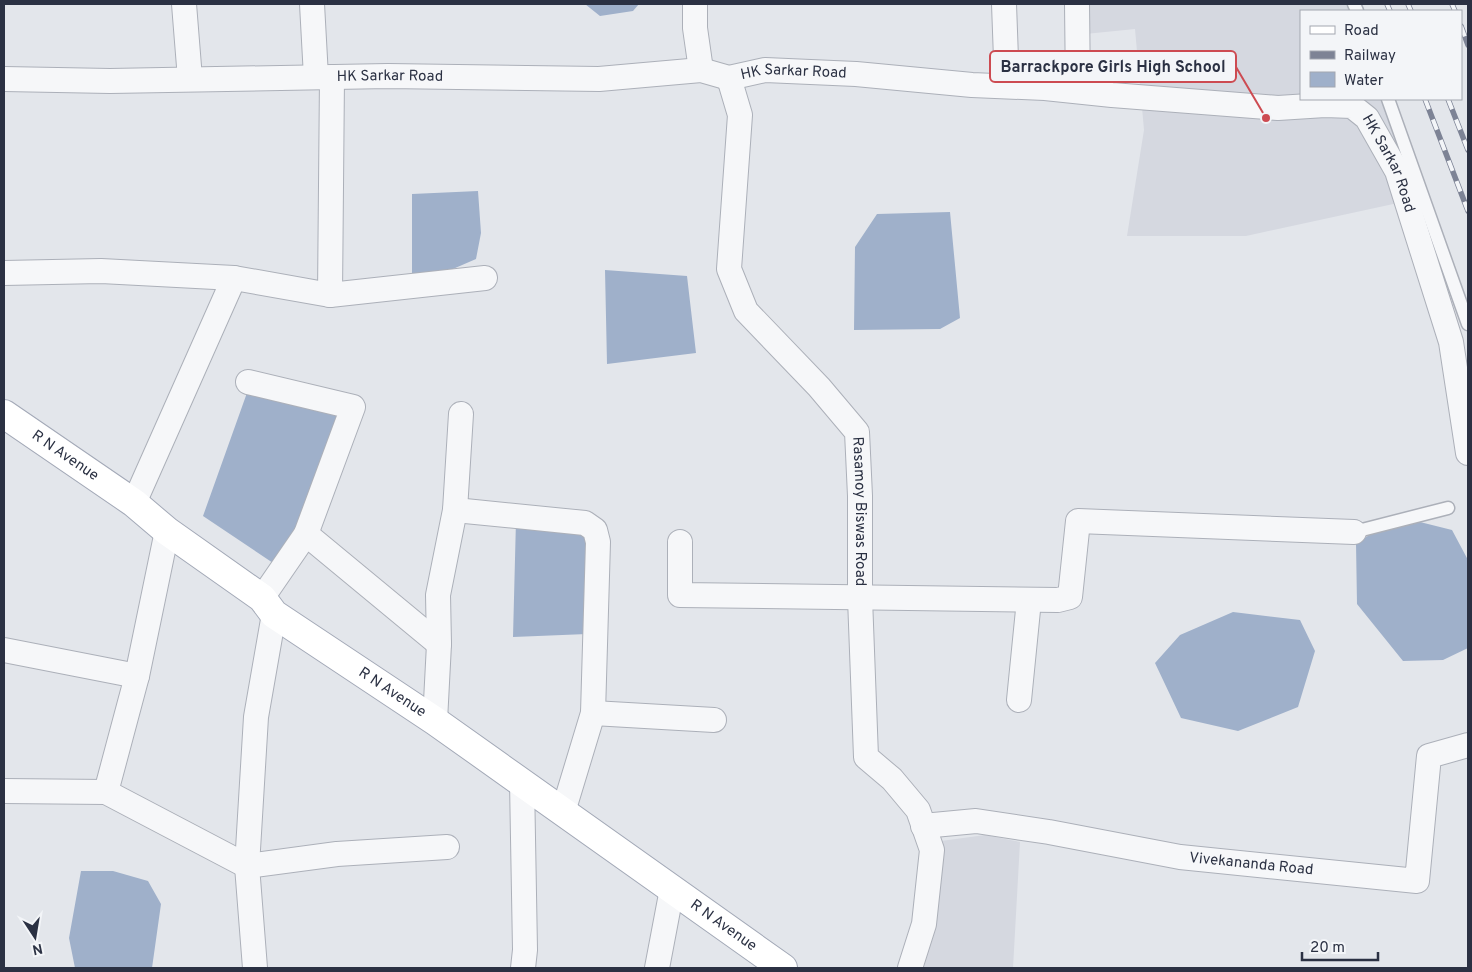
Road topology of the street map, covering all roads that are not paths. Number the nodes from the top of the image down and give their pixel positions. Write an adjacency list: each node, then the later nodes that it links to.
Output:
1 (184, 4): 10 (street)
2 (312, 4): 7 (street)
3 (695, 4): 6 (street)
4 (1004, 4): 11 (street)
5 (1077, 4): 12 (street)
6 (701, 70): 7 (street, HK Sarkar Road); 8 (street, HK Sarkar Road)
7 (324, 77): 10 (street, HK Sarkar Road); 17 (street)
8 (730, 78): 11 (street, HK Sarkar Road); 30 (street, Rasamoy Biswas Road)
9 (4, 79): 10 (street, HK Sarkar Road)
10 (190, 79)
11 (1007, 86): 12 (street, HK Sarkar Road)
12 (1078, 91): 22 (street, HK Sarkar Road)
13 (1388, 100): 18 (lane)
14 (4, 273): 15 (street)
15 (234, 278): 17 (street); 23 (street)
16 (485, 278): 17 (street)
17 (330, 294)
18 (1468, 324)
19 (248, 382): 28 (street)
20 (4, 414): 23 (main road, R N Avenue)
21 (462, 414): 25 (street)
22 (1468, 453)
23 (134, 503): 26 (main road, R N Avenue)
24 (1448, 508): 27 (lane)
25 (455, 510): 33 (street); 37 (street)
26 (167, 531): 32 (main road, R N Avenue); 35 (street)
27 (1354, 532): 31 (street)
28 (306, 534): 32 (street); 33 (street)
29 (680, 542): 30 (street)
30 (860, 598): 31 (street); 45 (street, Rasamoy Biswas Road)
31 (1028, 600): 36 (street)
32 (268, 606): 39 (main road, R N Avenue); 47 (street)
33 (439, 644): 39 (street)
34 (4, 650): 35 (street)
35 (137, 676): 43 (street)
36 (1019, 700)
37 (593, 714): 38 (street); 44 (street)
38 (714, 720)
39 (435, 721): 41 (main road, R N Avenue)
40 (1468, 745): 45 (street, Vivekananda Road)
41 (522, 782): 44 (main road, R N Avenue); 50 (street)
42 (4, 791): 43 (street)
43 (106, 792): 47 (street)
44 (563, 812): 48 (main road, R N Avenue)
45 (924, 826): 53 (street, Rasamoy Biswas Road)
46 (447, 847): 47 (street)
47 (247, 866): 49 (street)
48 (672, 889): 51 (street); 52 (main road, R N Avenue)
49 (255, 968)
50 (523, 968)
51 (657, 968)
52 (783, 968)
53 (910, 968)

